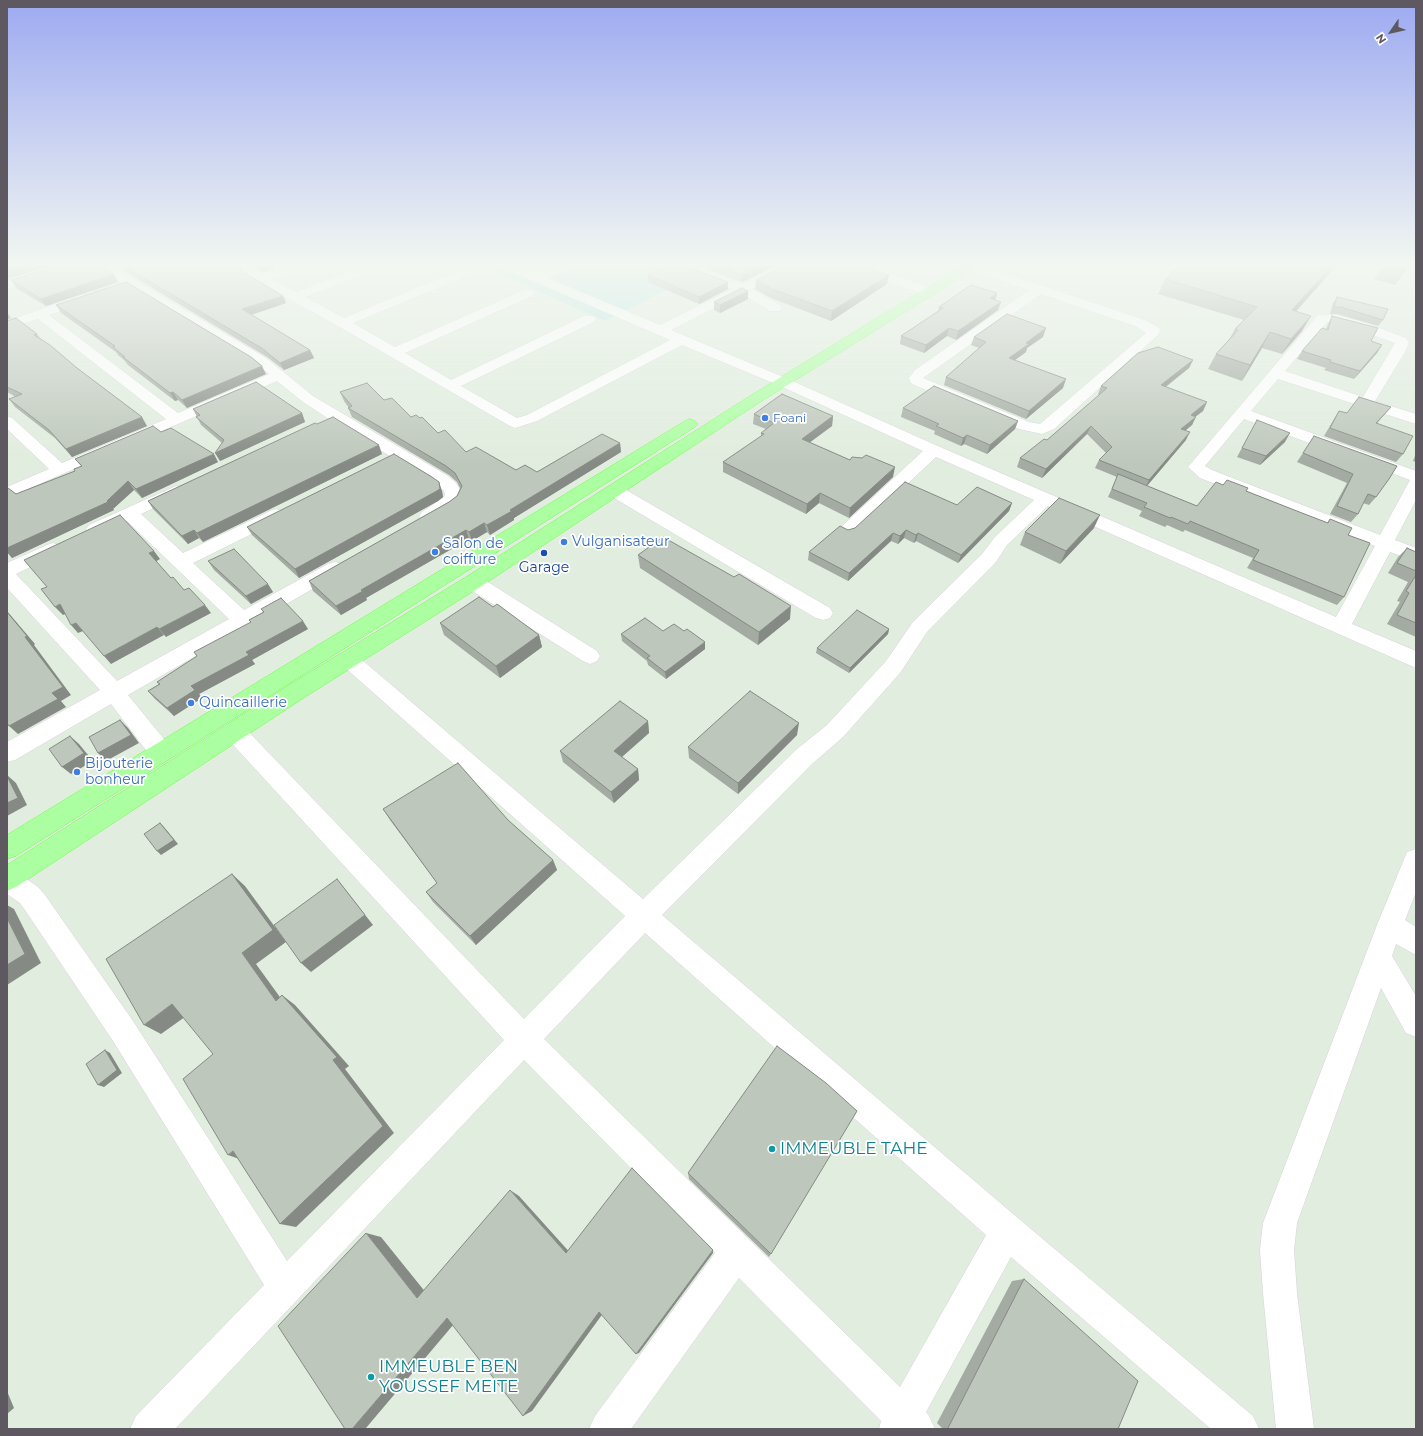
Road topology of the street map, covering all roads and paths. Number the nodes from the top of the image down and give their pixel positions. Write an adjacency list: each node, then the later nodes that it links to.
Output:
1 (61, 330): 21 (street)
2 (205, 330): 15 (street)
3 (355, 330): 13 (street)
4 (445, 330): 13 (street)
5 (566, 330): 17 (street)
6 (661, 330): 12 (street)
7 (854, 330): 16 (main road)
8 (981, 330): 9 (street)
9 (1153, 330)
10 (1313, 330): 14 (street)
11 (1372, 330): 18 (street)
12 (682, 339): 16 (street); 17 (street)
13 (394, 353): 17 (street)
14 (1275, 373): 18 (street); 19 (street)
15 (279, 375): 21 (street); 33 (street)
16 (775, 379): 23 (street); 28 (main road); 50 (main road)
17 (451, 386)
18 (1366, 403): 20 (street)
19 (1241, 413): 25 (street); 35 (street)
20 (1416, 419)
21 (177, 420): 24 (street)
22 (8, 424): 24 (street)
23 (934, 450): 30 (street); 34 (street)
24 (60, 470): 29 (street)
25 (1416, 477)
26 (193, 483): 32 (street)
27 (1416, 484): 35 (street)
28 (615, 491): 41 (main road); 42 (street)
29 (7, 493)
30 (1046, 498): 44 (street); 55 (street)
31 (292, 506): 38 (street)
32 (129, 513): 38 (street); 39 (street)
33 (411, 525)
34 (847, 531)
35 (1385, 543): 36 (street); 44 (street)
36 (1416, 555)
37 (349, 560): 43 (street)
38 (180, 562): 43 (street)
39 (7, 570)
40 (7, 576): 48 (street)
41 (473, 582): 45 (street); 46 (main road)
42 (823, 614)
43 (242, 620): 48 (street)
44 (1341, 627): 47 (street)
45 (590, 656)
46 (348, 659): 49 (main road); 55 (street)
47 (1416, 660)
48 (114, 692): 50 (street); 51 (street)
49 (234, 731): 54 (main road); 60 (street)
50 (160, 752): 52 (main road)
51 (7, 753)
52 (7, 848)
53 (1416, 860): 56 (street)
54 (9, 878): 63 (street)
55 (643, 916): 60 (street); 61 (street)
56 (1390, 925): 57 (street); 58 (street)
57 (1416, 942)
58 (1378, 958): 59 (street); 68 (street)
59 (1416, 1023)
60 (524, 1040): 62 (street); 63 (street)
61 (1007, 1231): 64 (street); 67 (street)
62 (737, 1252): 64 (street); 66 (street)
63 (285, 1288): 65 (street)
64 (905, 1425)
65 (149, 1429)
66 (608, 1429)
67 (1240, 1429)
68 (1295, 1429)

